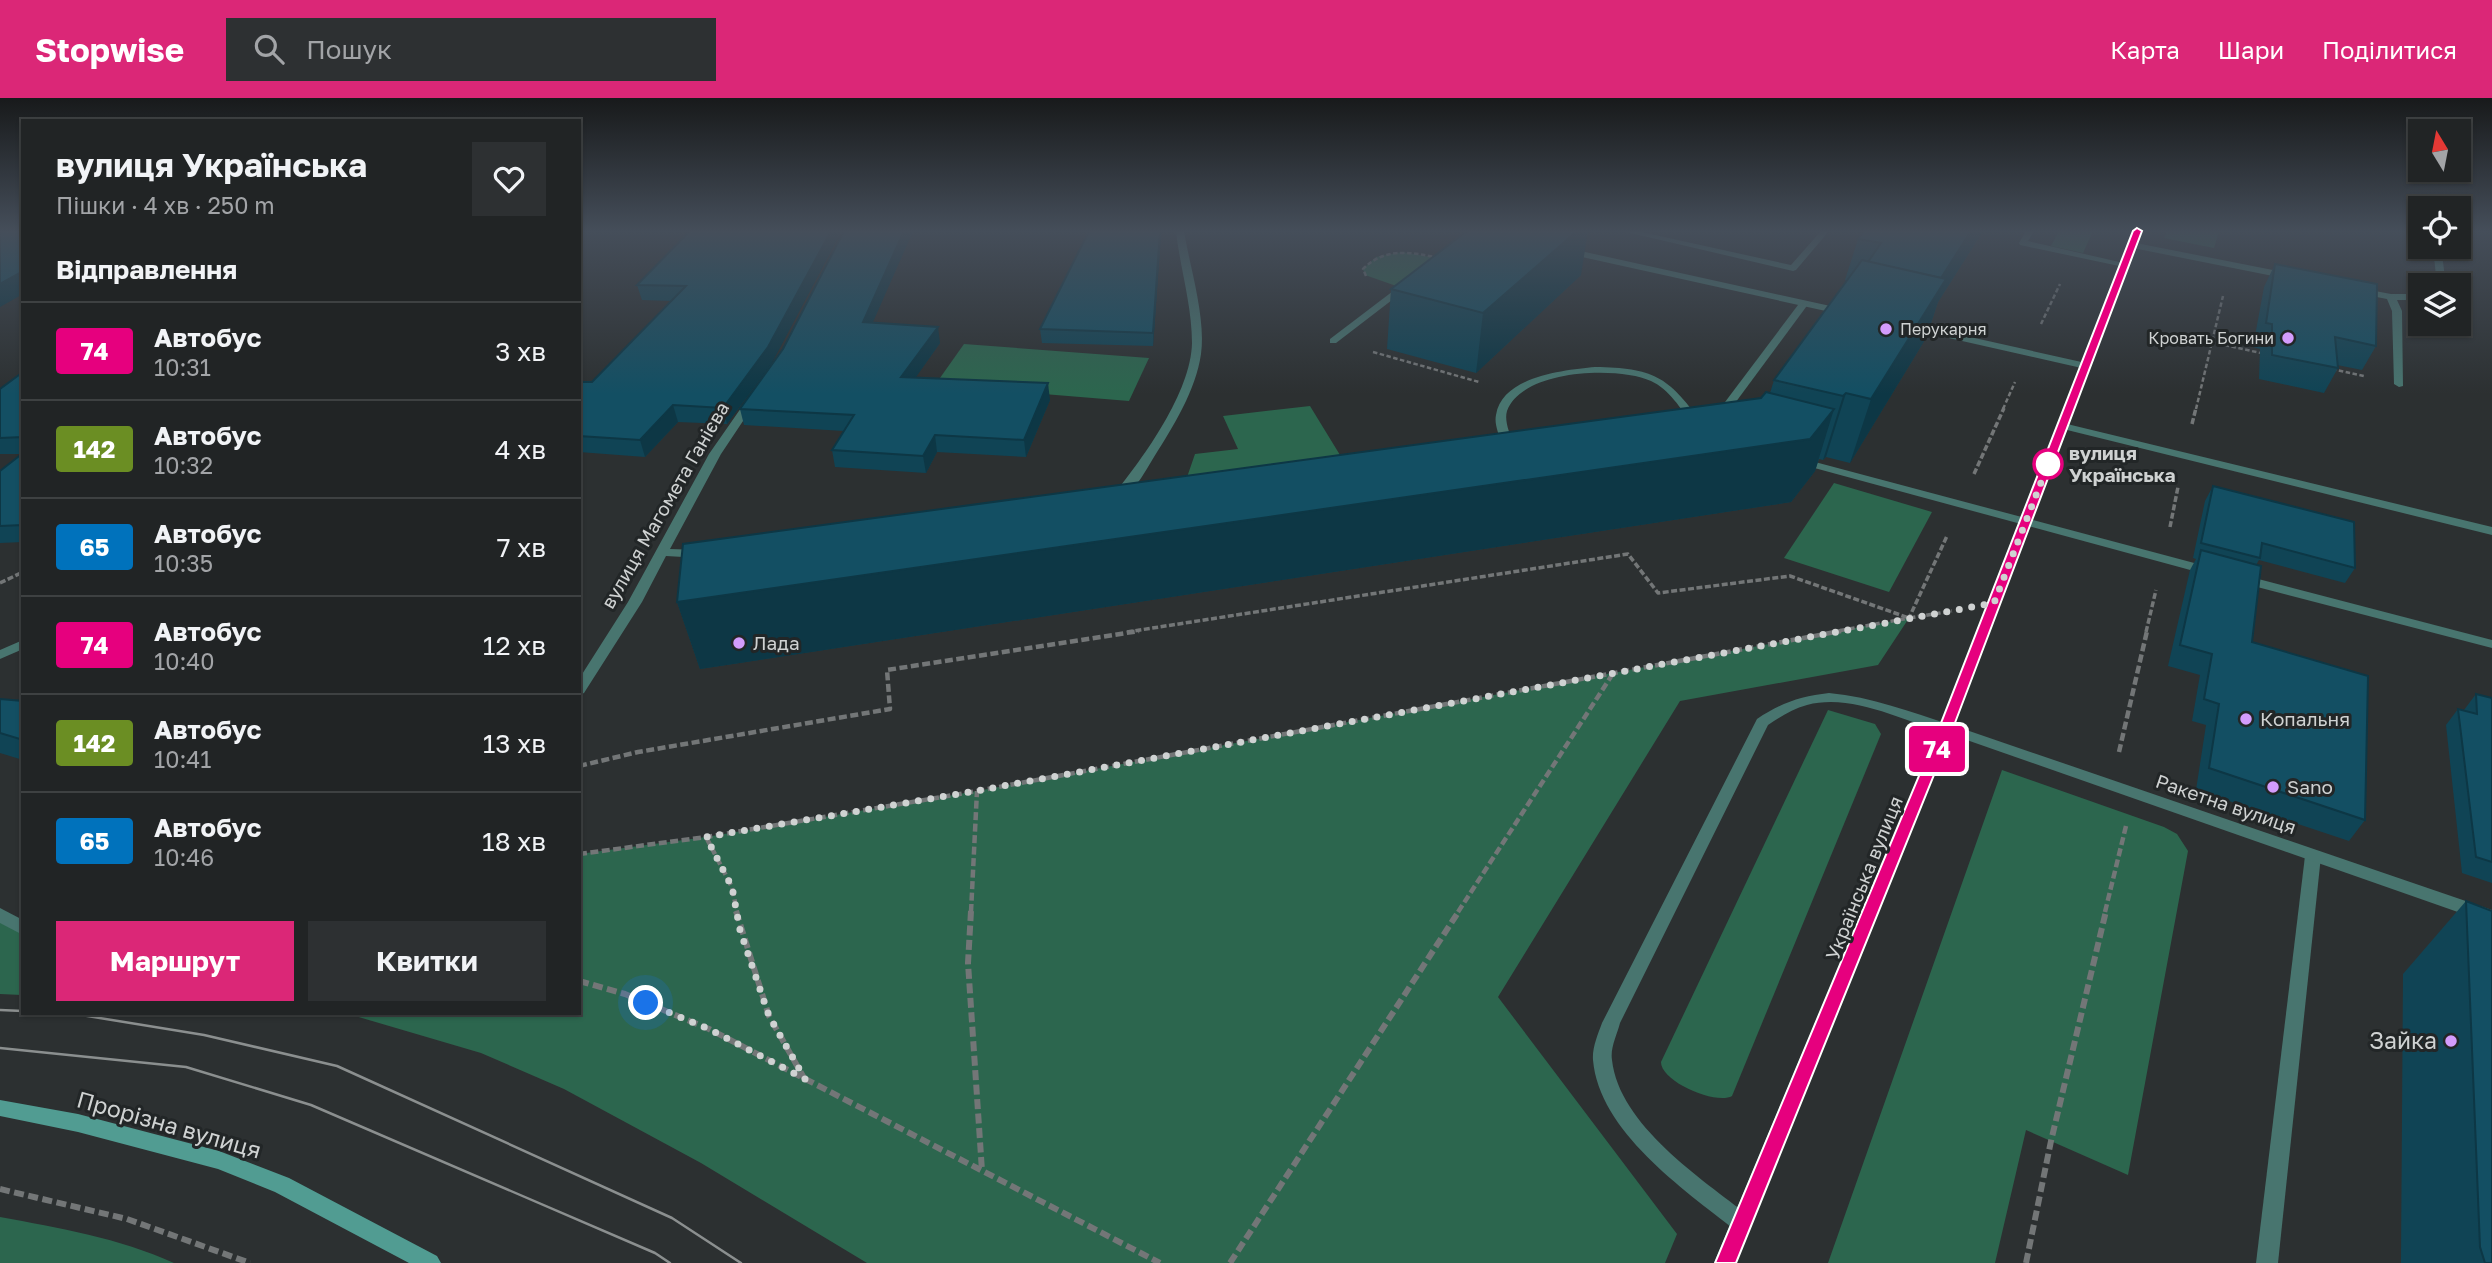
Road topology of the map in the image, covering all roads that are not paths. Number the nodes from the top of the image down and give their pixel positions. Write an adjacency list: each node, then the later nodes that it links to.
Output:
1 (1187, 285): 20 (street)
2 (1406, 285): 11 (street)
3 (1724, 285): 8 (street)
4 (2116, 285): 12 (main road, Українська вулиця)
5 (2351, 289): 6 (street)
6 (2391, 297): 7 (street); 13 (street)
7 (2408, 297)
8 (1804, 303): 9 (street); 15 (street)
9 (1856, 315)
10 (1896, 324): 12 (street)
11 (1333, 341)
12 (2086, 366): 16 (main road, Українська вулиця)
13 (2399, 384)
14 (757, 393): 23 (street, вулиця Магомета Ганієва)
15 (1714, 425)
16 (2063, 426): 21 (main road, Українська вулиця); 22 (street)
17 (1705, 434): 18 (street)
18 (1490, 453)
19 (1786, 457): 21 (street)
20 (1113, 500)
21 (2026, 523): 26 (street); 29 (main road, Українська вулиця)
22 (2492, 531)
23 (662, 552): 24 (street); 28 (street, вулиця Магомета Ганієва)
24 (713, 554)
25 (21, 644): 27 (street)
26 (2492, 644)
27 (0, 655)
28 (581, 687)
29 (1946, 728): 30 (street, Ракетна вулиця); 35 (main road, Українська вулиця); 35 (street, Ракетна вулиця)
30 (2313, 856): 32 (street, Ракетна вулиця); 38 (street)
31 (0, 915): 33 (street)
32 (2492, 917)
33 (21, 927)
34 (0, 1108): 36 (main road, Прорізна вулиця)
35 (1742, 1223): 37 (main road, Українська вулиця)
36 (430, 1263)
37 (1725, 1263)
38 (2267, 1263)

